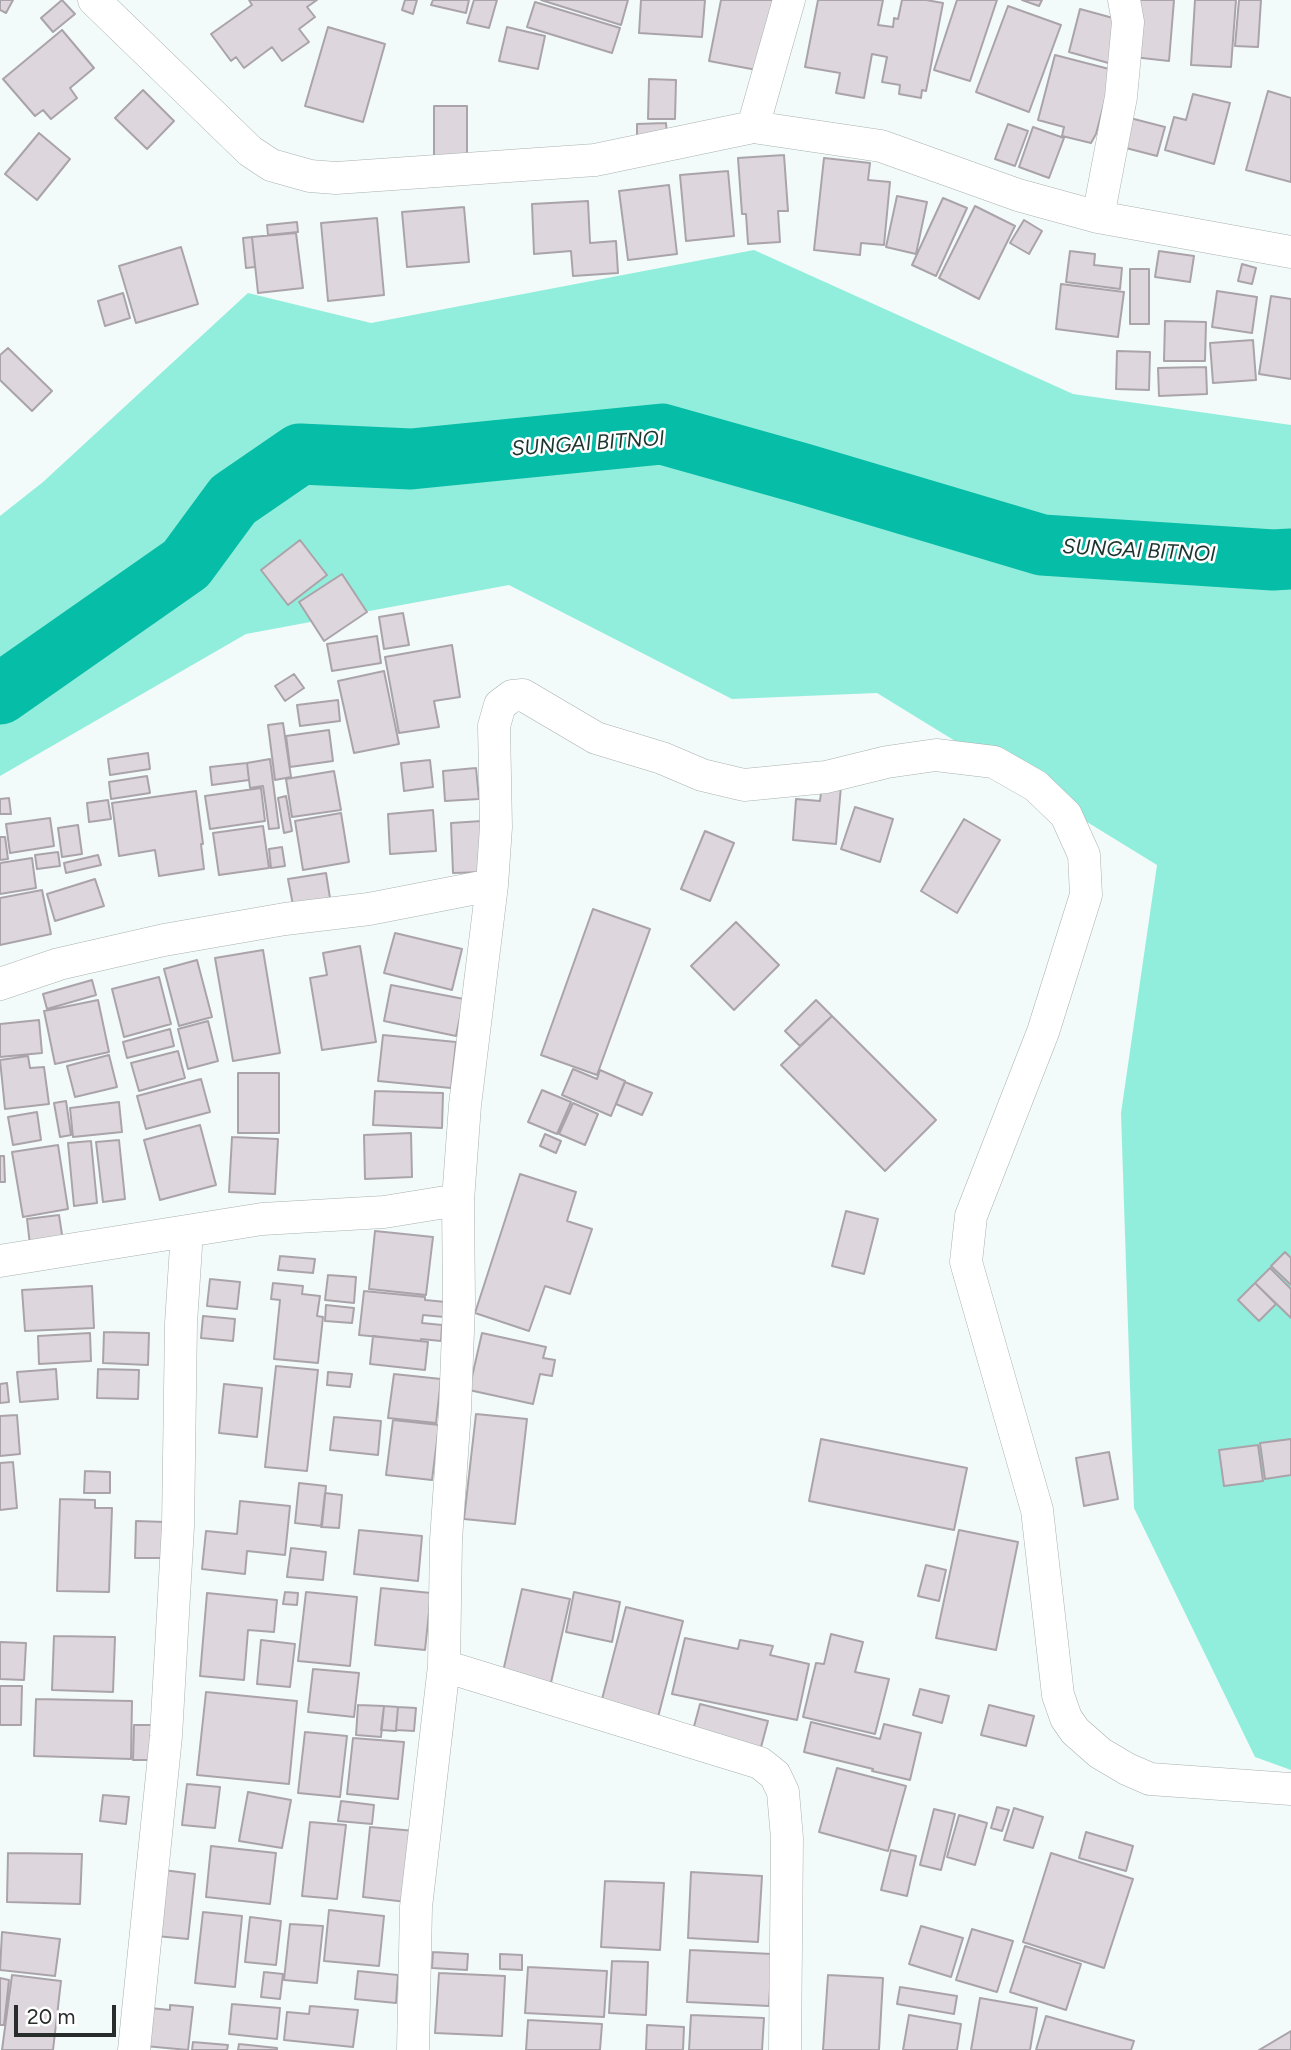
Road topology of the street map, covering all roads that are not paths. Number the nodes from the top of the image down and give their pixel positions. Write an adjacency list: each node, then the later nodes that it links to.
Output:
1 (94, 0): 4 (street)
2 (789, 0): 4 (street)
3 (1124, 0): 5 (street)
4 (753, 127): 5 (street)
5 (1098, 217): 6 (street)
6 (1291, 251)
7 (492, 884): 8 (street); 9 (street); 13 (street)
8 (0, 984)
9 (458, 1200): 10 (street); 12 (street)
10 (187, 1231): 11 (street); 14 (street)
11 (0, 1261)
12 (443, 1666): 15 (street); 16 (street)
13 (1291, 1789)
14 (134, 2050)
15 (413, 2050)
16 (785, 2050)

